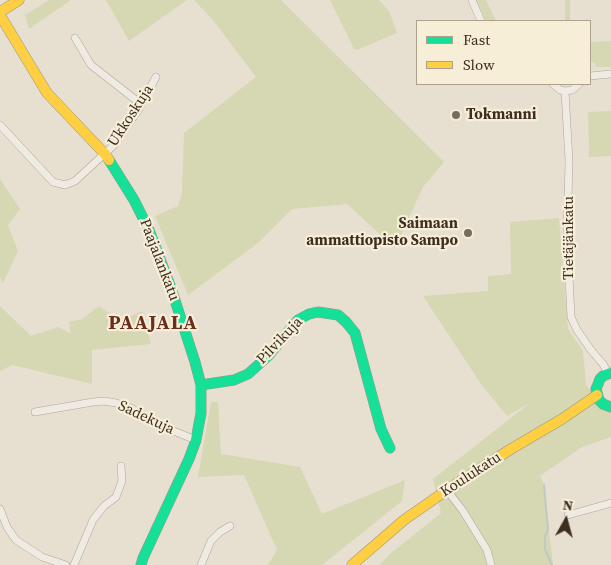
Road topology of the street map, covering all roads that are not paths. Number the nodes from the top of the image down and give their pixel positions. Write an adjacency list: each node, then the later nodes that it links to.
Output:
1 (19, 0): 3 (street)
2 (472, 0): 4 (street)
3 (0, 14): 14 (street, Paajalankatu)
4 (481, 20)
5 (75, 38): 12 (street)
6 (611, 74): 7 (street)
7 (591, 76)
8 (156, 77): 12 (street, Ukkoskuja)
9 (554, 85): 11 (street)
10 (578, 85): 11 (street)
11 (565, 91): 15 (street, Tietäjänkatu)
12 (141, 104): 14 (street, Ukkoskuja)
13 (0, 125): 14 (street, Ukkoskuja)
14 (105, 154): 16 (street, Paajalankatu)
15 (610, 373): 17 (street)
16 (201, 385): 20 (street, Paajalankatu); 21 (street, Pilvikuja)
17 (597, 395): 18 (street); 23 (street, Koulukatu)
18 (611, 406)
19 (35, 412): 20 (street, Sadekuja)
20 (196, 440): 30 (street, Paajalankatu)
21 (390, 448)
22 (121, 466): 29 (street)
23 (447, 490): 32 (street, Koulukatu); 33 (street)
24 (611, 502): 26 (street)
25 (0, 509): 28 (street)
26 (568, 515)
27 (230, 526): 31 (street)
28 (66, 565)
29 (74, 565)
30 (141, 565)
31 (201, 565)
32 (352, 565)
33 (491, 565)

